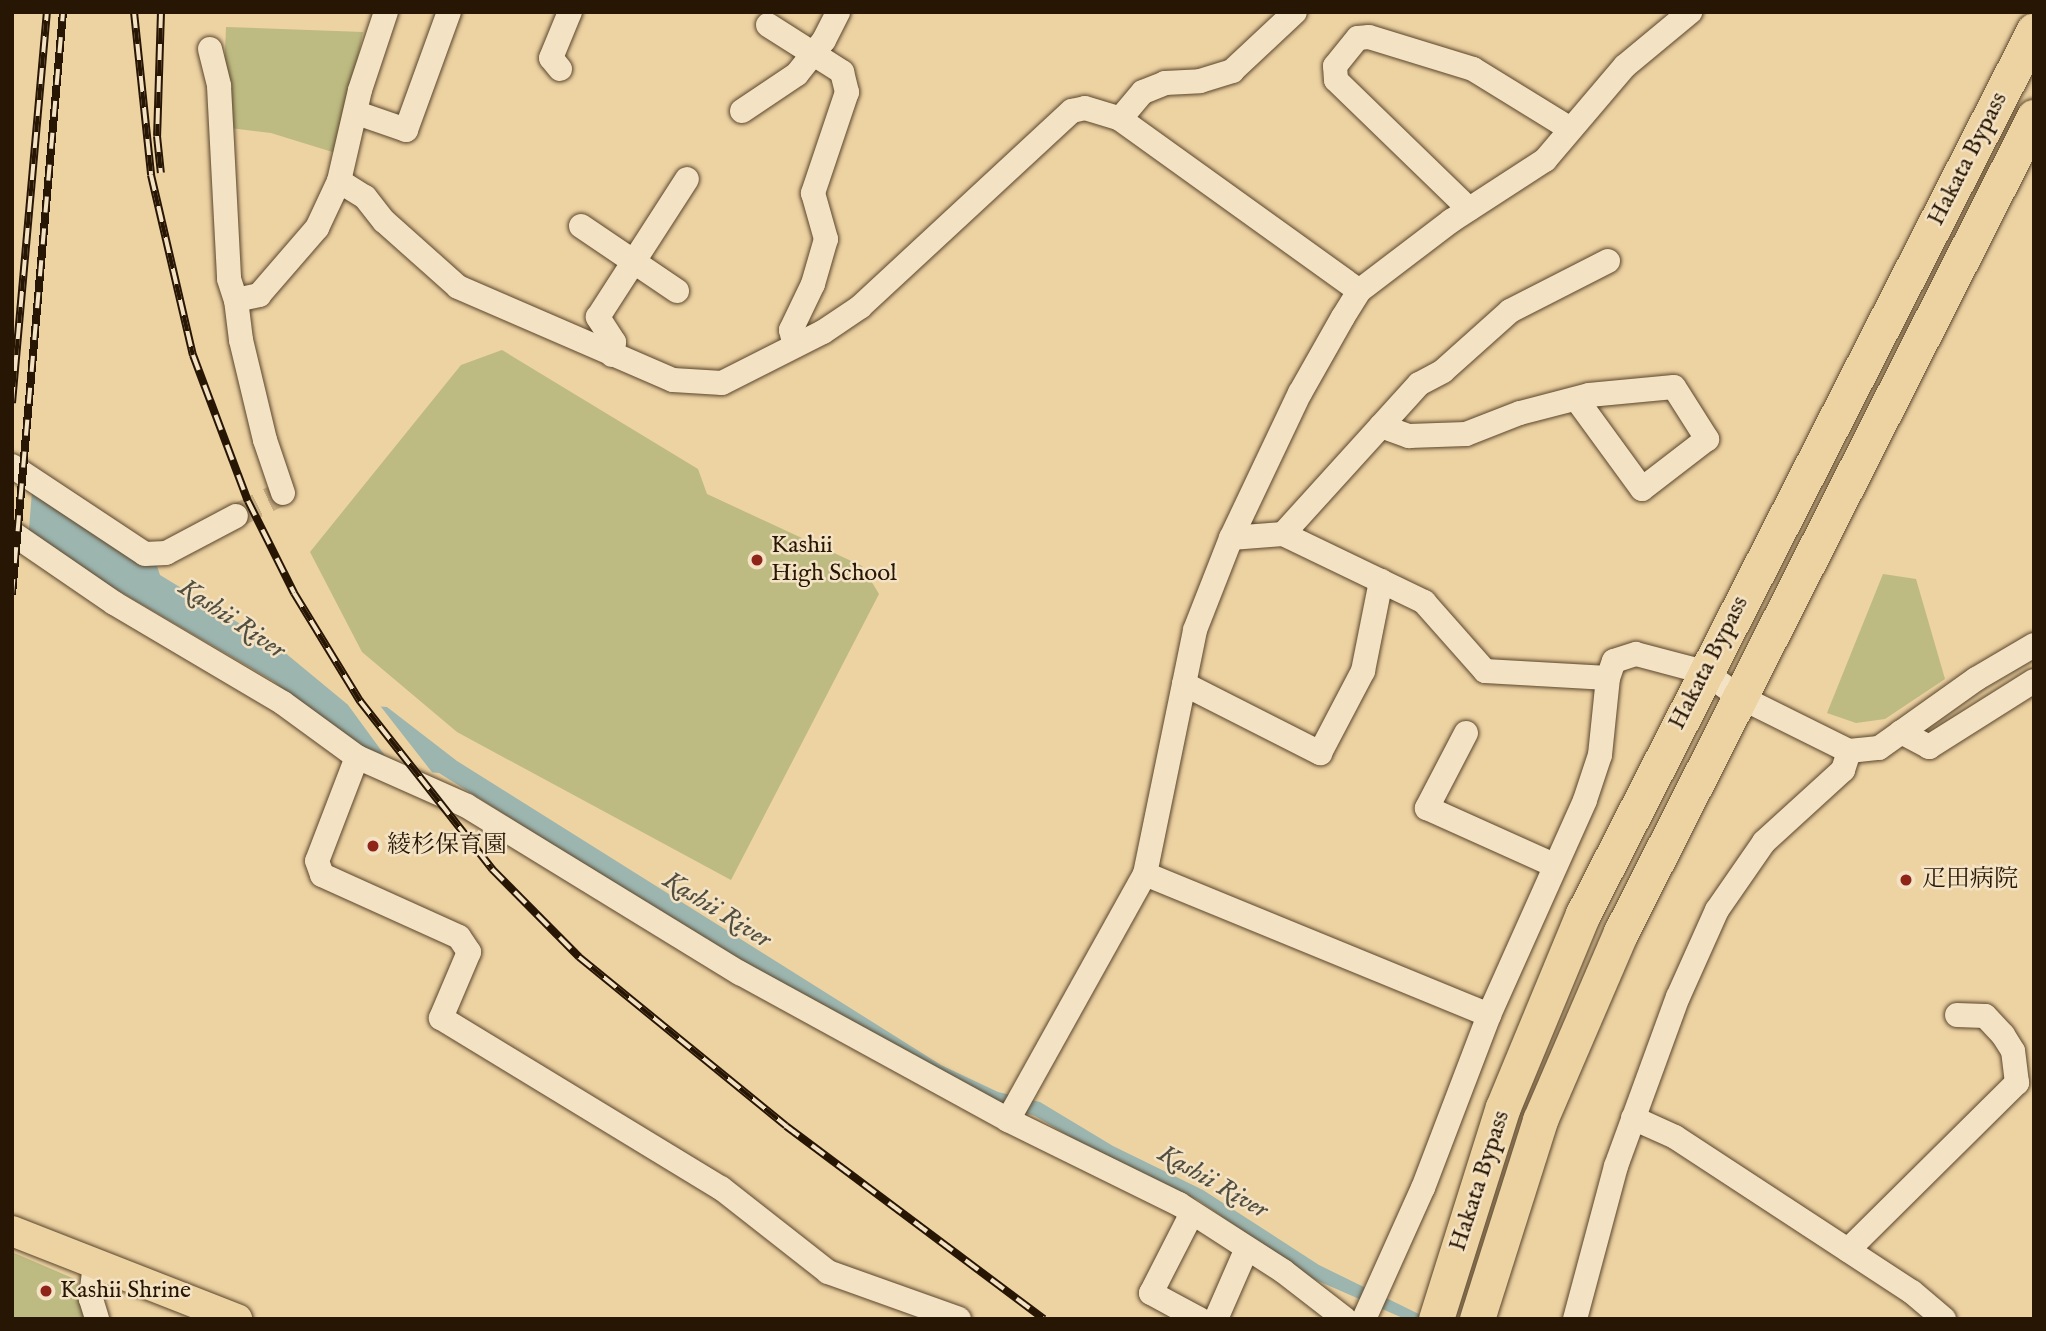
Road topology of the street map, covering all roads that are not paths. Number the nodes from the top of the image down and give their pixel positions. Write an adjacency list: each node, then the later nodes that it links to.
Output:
1 (386, 12): 13 (street)
2 (449, 12): 13 (street)
3 (570, 12): 11 (street)
4 (838, 12): 10 (street)
5 (1295, 12): 15 (street)
6 (1690, 12): 16 (street)
7 (768, 25): 10 (street)
8 (2034, 30): 38 (highway, Hakata Bypass)
9 (210, 49): 25 (street)
10 (812, 56): 12 (street); 26 (street)
11 (560, 69)
12 (742, 111)
13 (357, 113): 18 (street)
14 (2034, 117): 42 (highway, Hakata Bypass)
15 (1120, 119): 24 (street); 26 (street)
16 (1569, 128): 19 (street); 19 (street)
17 (687, 180): 21 (street)
18 (339, 181): 25 (street); 27 (street)
19 (1469, 209): 24 (street)
20 (581, 226): 21 (street)
21 (632, 260): 23 (street); 27 (street)
22 (1608, 261): 29 (street)
23 (677, 291)
24 (1359, 291): 35 (street)
25 (236, 300): 31 (street)
26 (795, 346): 27 (street)
27 (612, 355)
28 (1577, 400): 28 (street); 29 (street)
29 (1381, 426): 34 (street)
30 (12, 466): 32 (street)
31 (283, 493)
32 (236, 516)
33 (12, 533): 46 (street)
34 (1283, 534): 35 (street); 36 (street)
35 (1231, 538): 41 (street)
36 (1381, 581): 39 (street); 41 (street)
37 (2034, 645): 43 (street)
38 (1704, 672): 39 (street); 42 (street); 58 (highway, Hakata Bypass)
39 (1608, 678): 47 (street)
40 (2034, 681): 43 (street)
41 (1184, 684): 48 (street)
42 (1740, 697): 45 (street); 59 (highway, Hakata Bypass)
43 (1901, 732): 45 (street)
44 (1466, 733): 47 (street)
45 (1849, 751): 51 (street)
46 (357, 757): 52 (street); 62 (street)
47 (1554, 865): 49 (street)
48 (1145, 874): 49 (street); 52 (street)
49 (1489, 1015): 66 (street)
50 (1957, 1015): 56 (street)
51 (1633, 1118): 56 (street); 67 (street)
52 (1009, 1120): 53 (street)
53 (1192, 1213): 55 (street); 63 (street)
54 (12, 1231): 57 (main road)
55 (1247, 1248): 64 (street); 65 (street)
56 (1848, 1250): 68 (street)
57 (95, 1264): 60 (street); 61 (main road)
58 (1439, 1307)
59 (1479, 1313)
60 (97, 1319)
61 (237, 1319)
62 (959, 1319)
63 (1199, 1319)
64 (1216, 1319)
65 (1345, 1319)
66 (1364, 1319)
67 (1575, 1319)
68 (1944, 1319)

